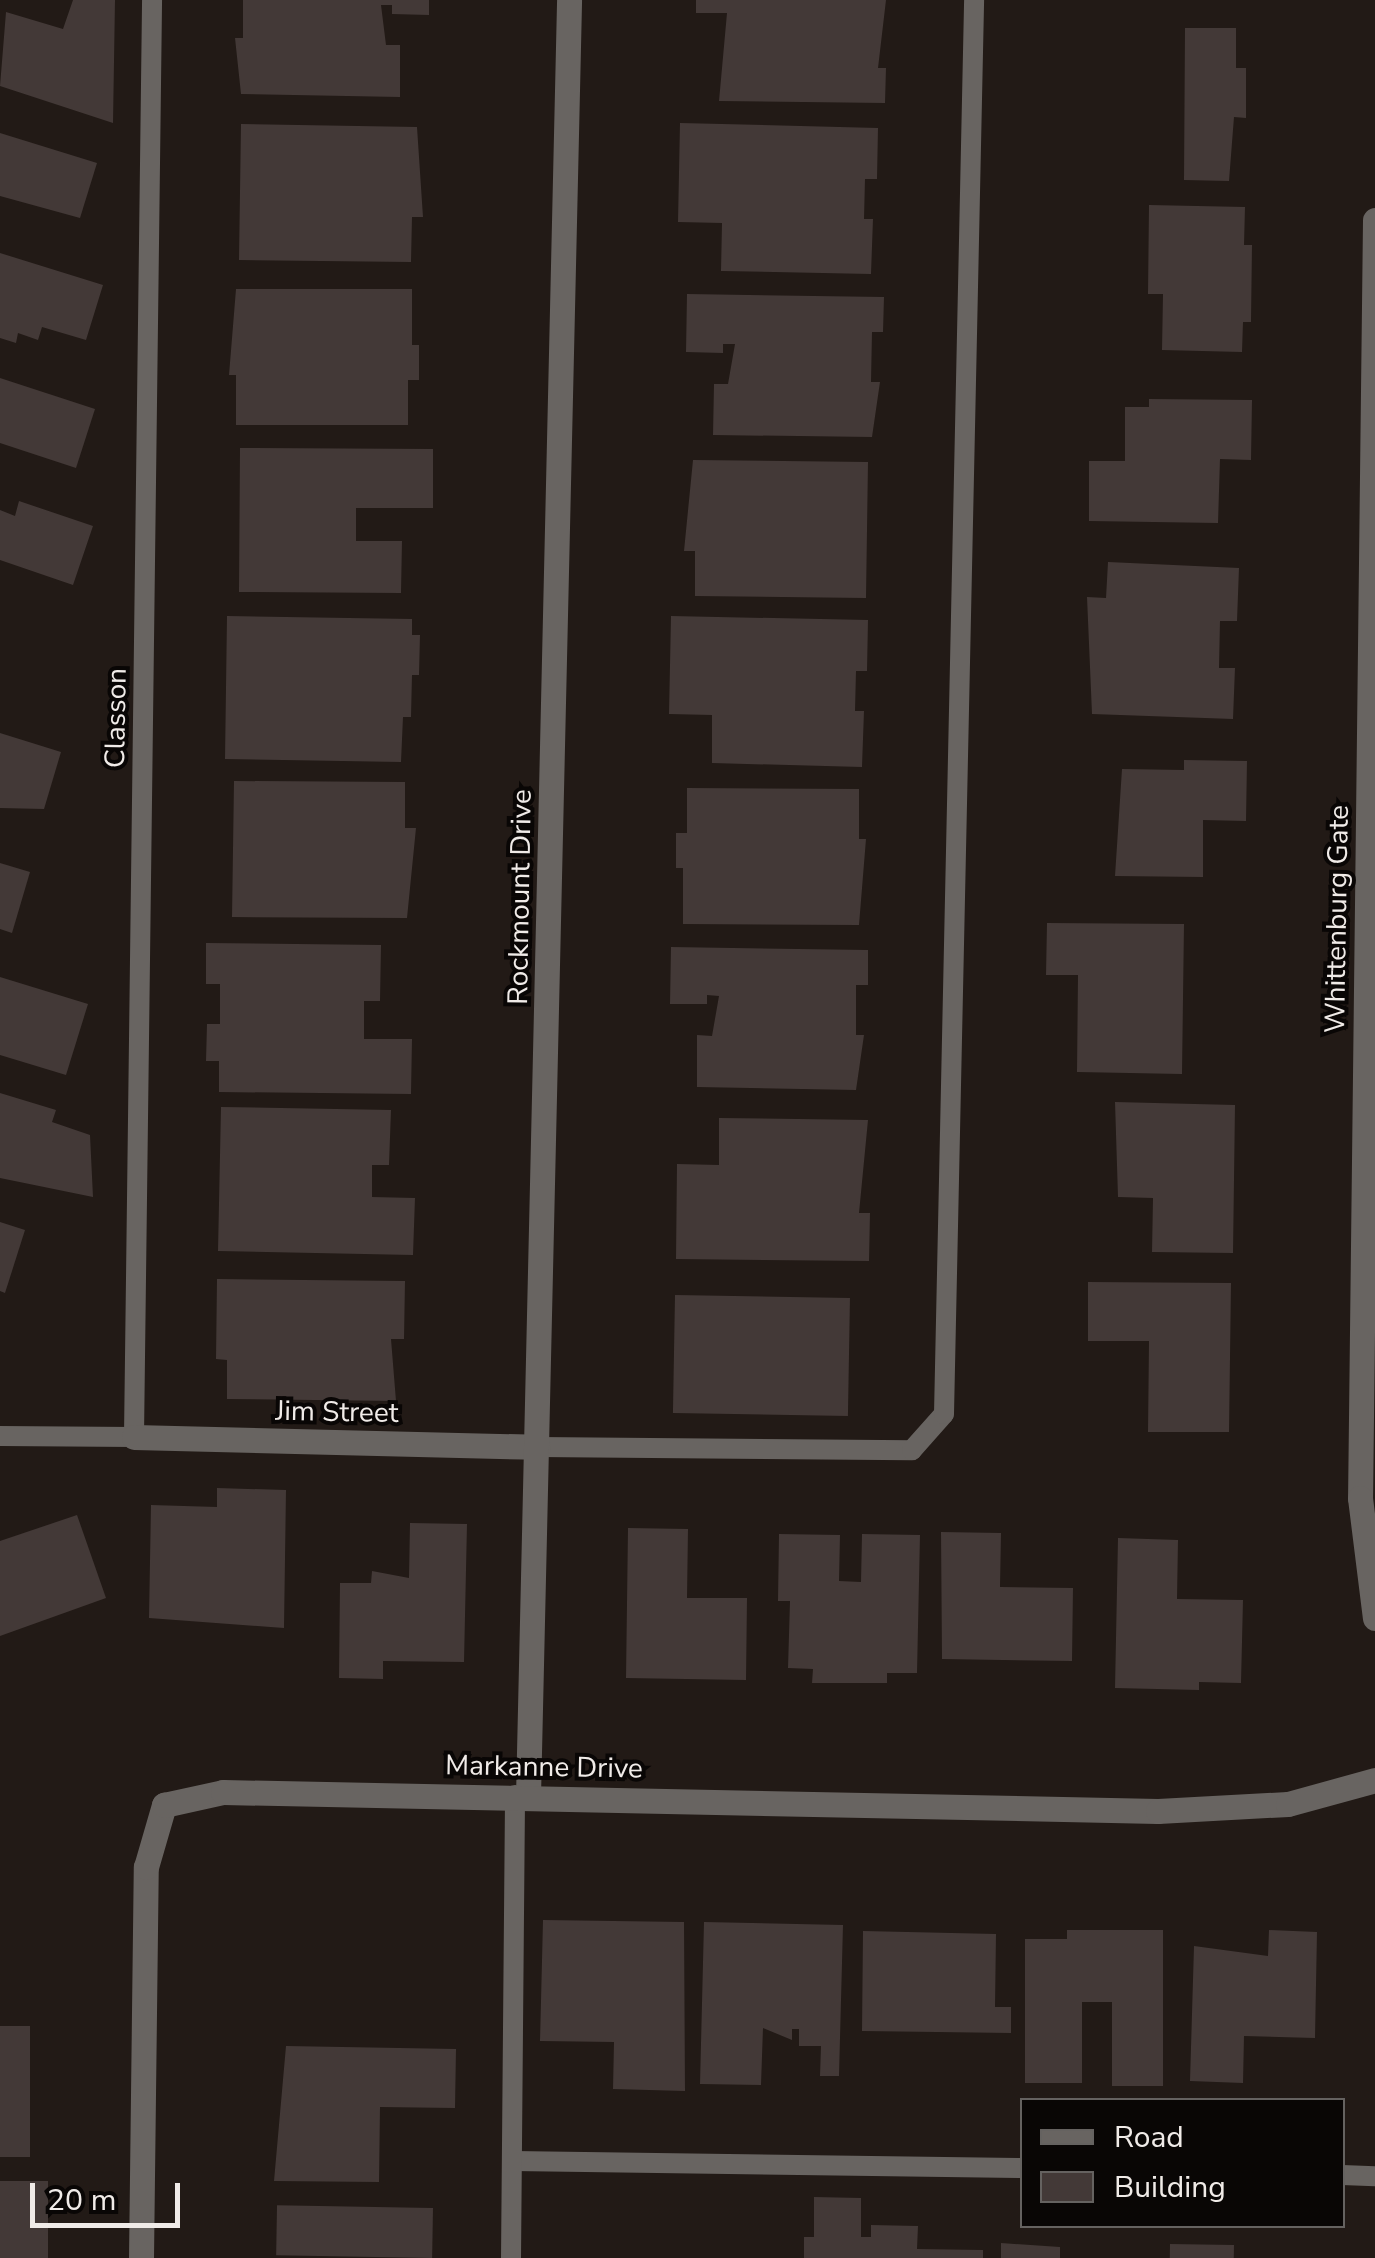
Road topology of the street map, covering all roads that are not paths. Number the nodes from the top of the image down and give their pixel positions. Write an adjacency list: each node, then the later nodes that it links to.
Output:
1 (152, 0): 6 (lane, Classon)
2 (569, 0): 7 (street, Rockmount Drive)
3 (974, 0): 7 (lane)
4 (1375, 220): 8 (street, Whittenburg Gate)
5 (0, 1436): 6 (lane)
6 (134, 1436): 7 (street, Jim Street)
7 (538, 1446): 10 (street, Rockmount Drive)
8 (1375, 1618)
9 (1375, 1780): 10 (street, Markanne Drive)
10 (522, 1796): 11 (lane); 15 (street, Markanne Drive)
11 (513, 2160): 12 (lane); 16 (lane)
12 (1020, 2168)
13 (1345, 2175): 14 (lane)
14 (1375, 2176)
15 (141, 2258)
16 (511, 2258)

